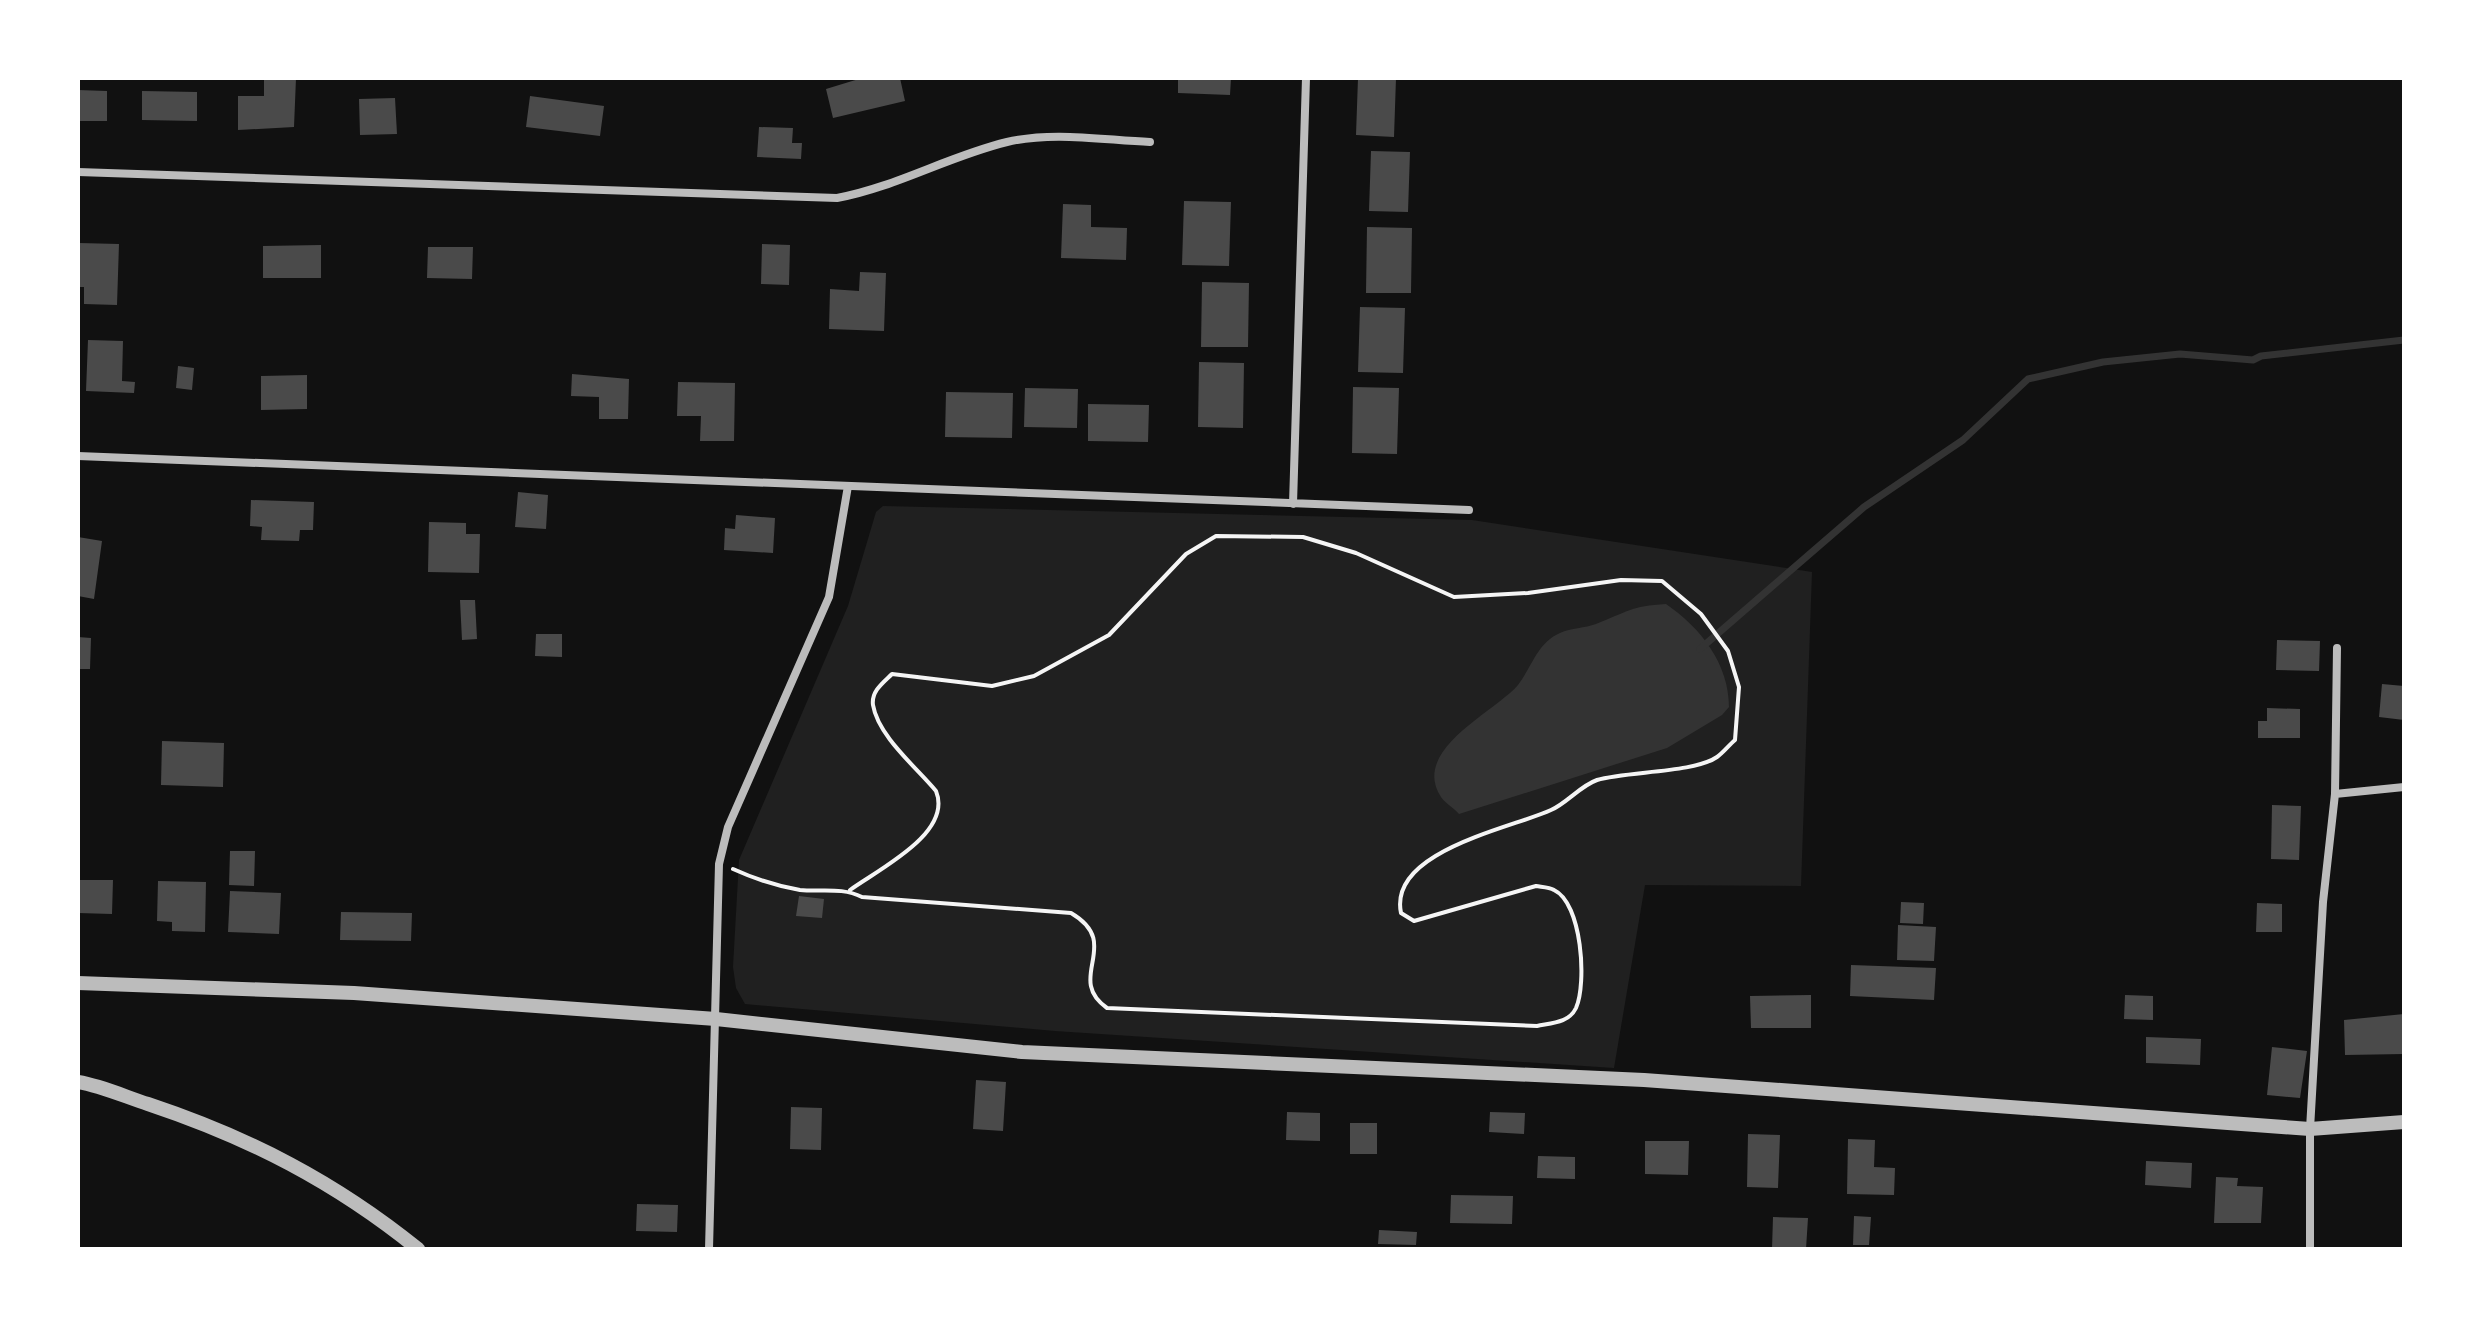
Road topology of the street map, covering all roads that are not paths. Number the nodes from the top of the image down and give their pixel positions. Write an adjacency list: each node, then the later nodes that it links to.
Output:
1 (1306, 78): 6 (street)
2 (1150, 142): 3 (street)
3 (78, 172)
4 (78, 456): 5 (street)
5 (848, 486): 6 (street); 12 (street)
6 (1293, 504): 7 (street)
7 (1469, 510)
8 (2337, 648): 10 (street)
9 (2404, 787): 10 (street)
10 (2335, 794): 15 (street)
11 (78, 983): 12 (street)
12 (716, 1019): 15 (street); 17 (street)
13 (78, 1082): 16 (street)
14 (2404, 1122): 15 (street)
15 (2310, 1129): 18 (street)
16 (418, 1249)
17 (709, 1249)
18 (2310, 1249)

